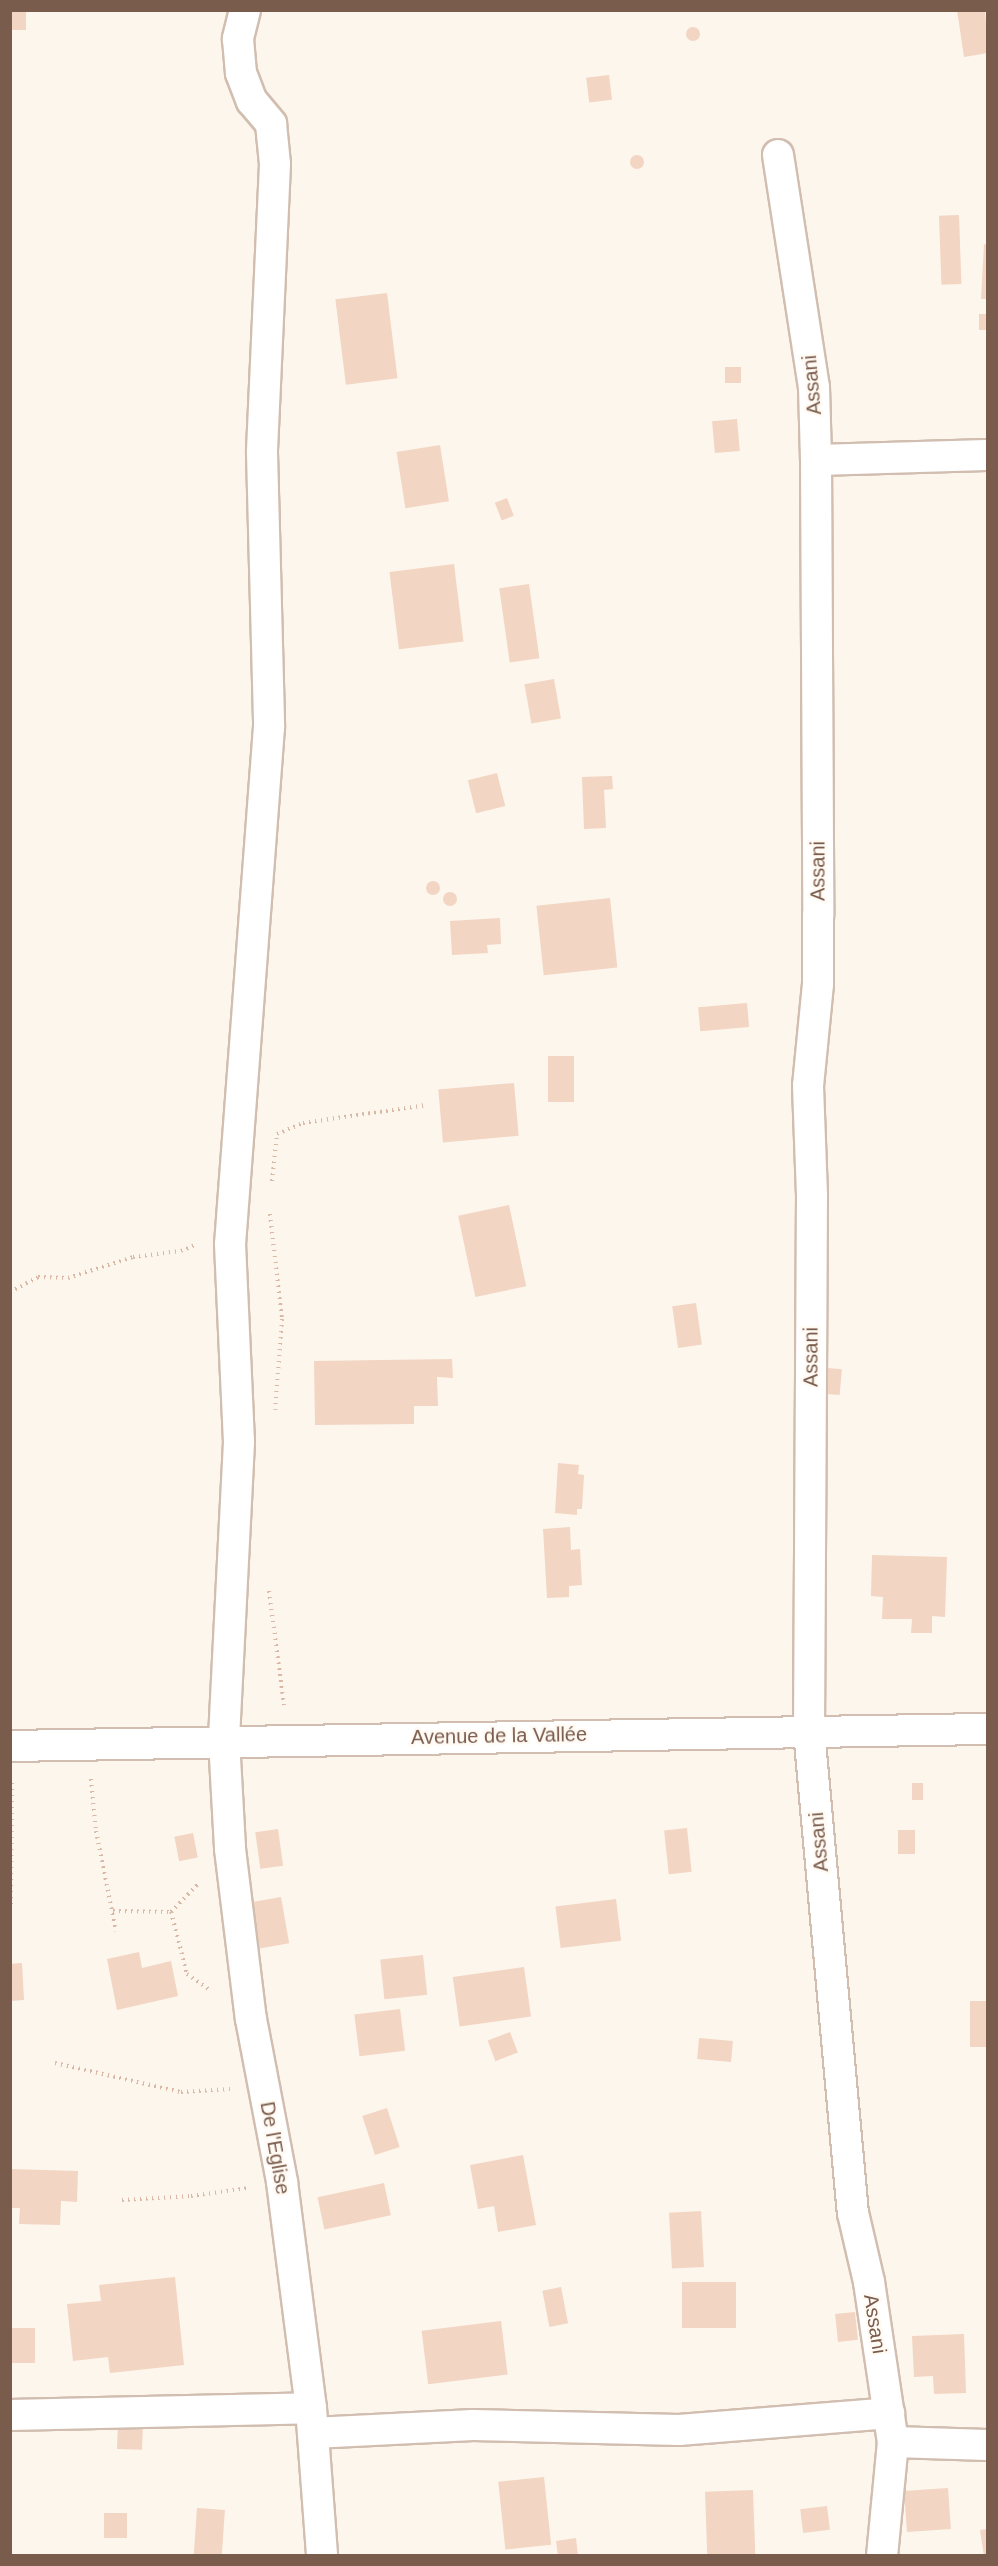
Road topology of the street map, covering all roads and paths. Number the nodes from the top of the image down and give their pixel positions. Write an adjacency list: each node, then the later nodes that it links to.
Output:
1 (245, 10): 8 (street, De l'Eglise)
2 (778, 155): 4 (street, Assani)
3 (987, 455): 4 (street)
4 (816, 460): 12 (street, Assani)
5 (426, 1105): 6 (path)
6 (267, 1190)
7 (269, 1202): 10 (path)
8 (230, 1244): 9 (path); 13 (street, De l'Eglise)
9 (10, 1292)
10 (274, 1422)
11 (987, 1729): 12 (street, Avenue de la Vallée)
12 (809, 1731): 13 (street, Avenue de la Vallée); 26 (street, Assani)
13 (224, 1740): 14 (street, Avenue de la Vallée); 16 (street, De l'Eglise)
14 (87, 1745): 15 (street, Avenue de la Vallée); 18 (path)
15 (11, 1758): 17 (path)
16 (230, 1849): 19 (path); 21 (street, De l'Eglise)
17 (11, 1904)
18 (112, 1911): 19 (path); 20 (path)
19 (171, 1912): 21 (path)
20 (116, 1930)
21 (250, 2019): 23 (street, De l'Eglise)
22 (55, 2063): 23 (path)
23 (264, 2086): 24 (street, De l'Eglise)
24 (282, 2182): 25 (path); 28 (street, De l'Eglise)
25 (122, 2200)
26 (889, 2413): 28 (street); 29 (street, Assani)
27 (10, 2415): 28 (street)
28 (312, 2421): 31 (street, De l'Eglise)
29 (893, 2442): 30 (street); 32 (street, Assani)
30 (987, 2445)
31 (322, 2556)
32 (882, 2556)

